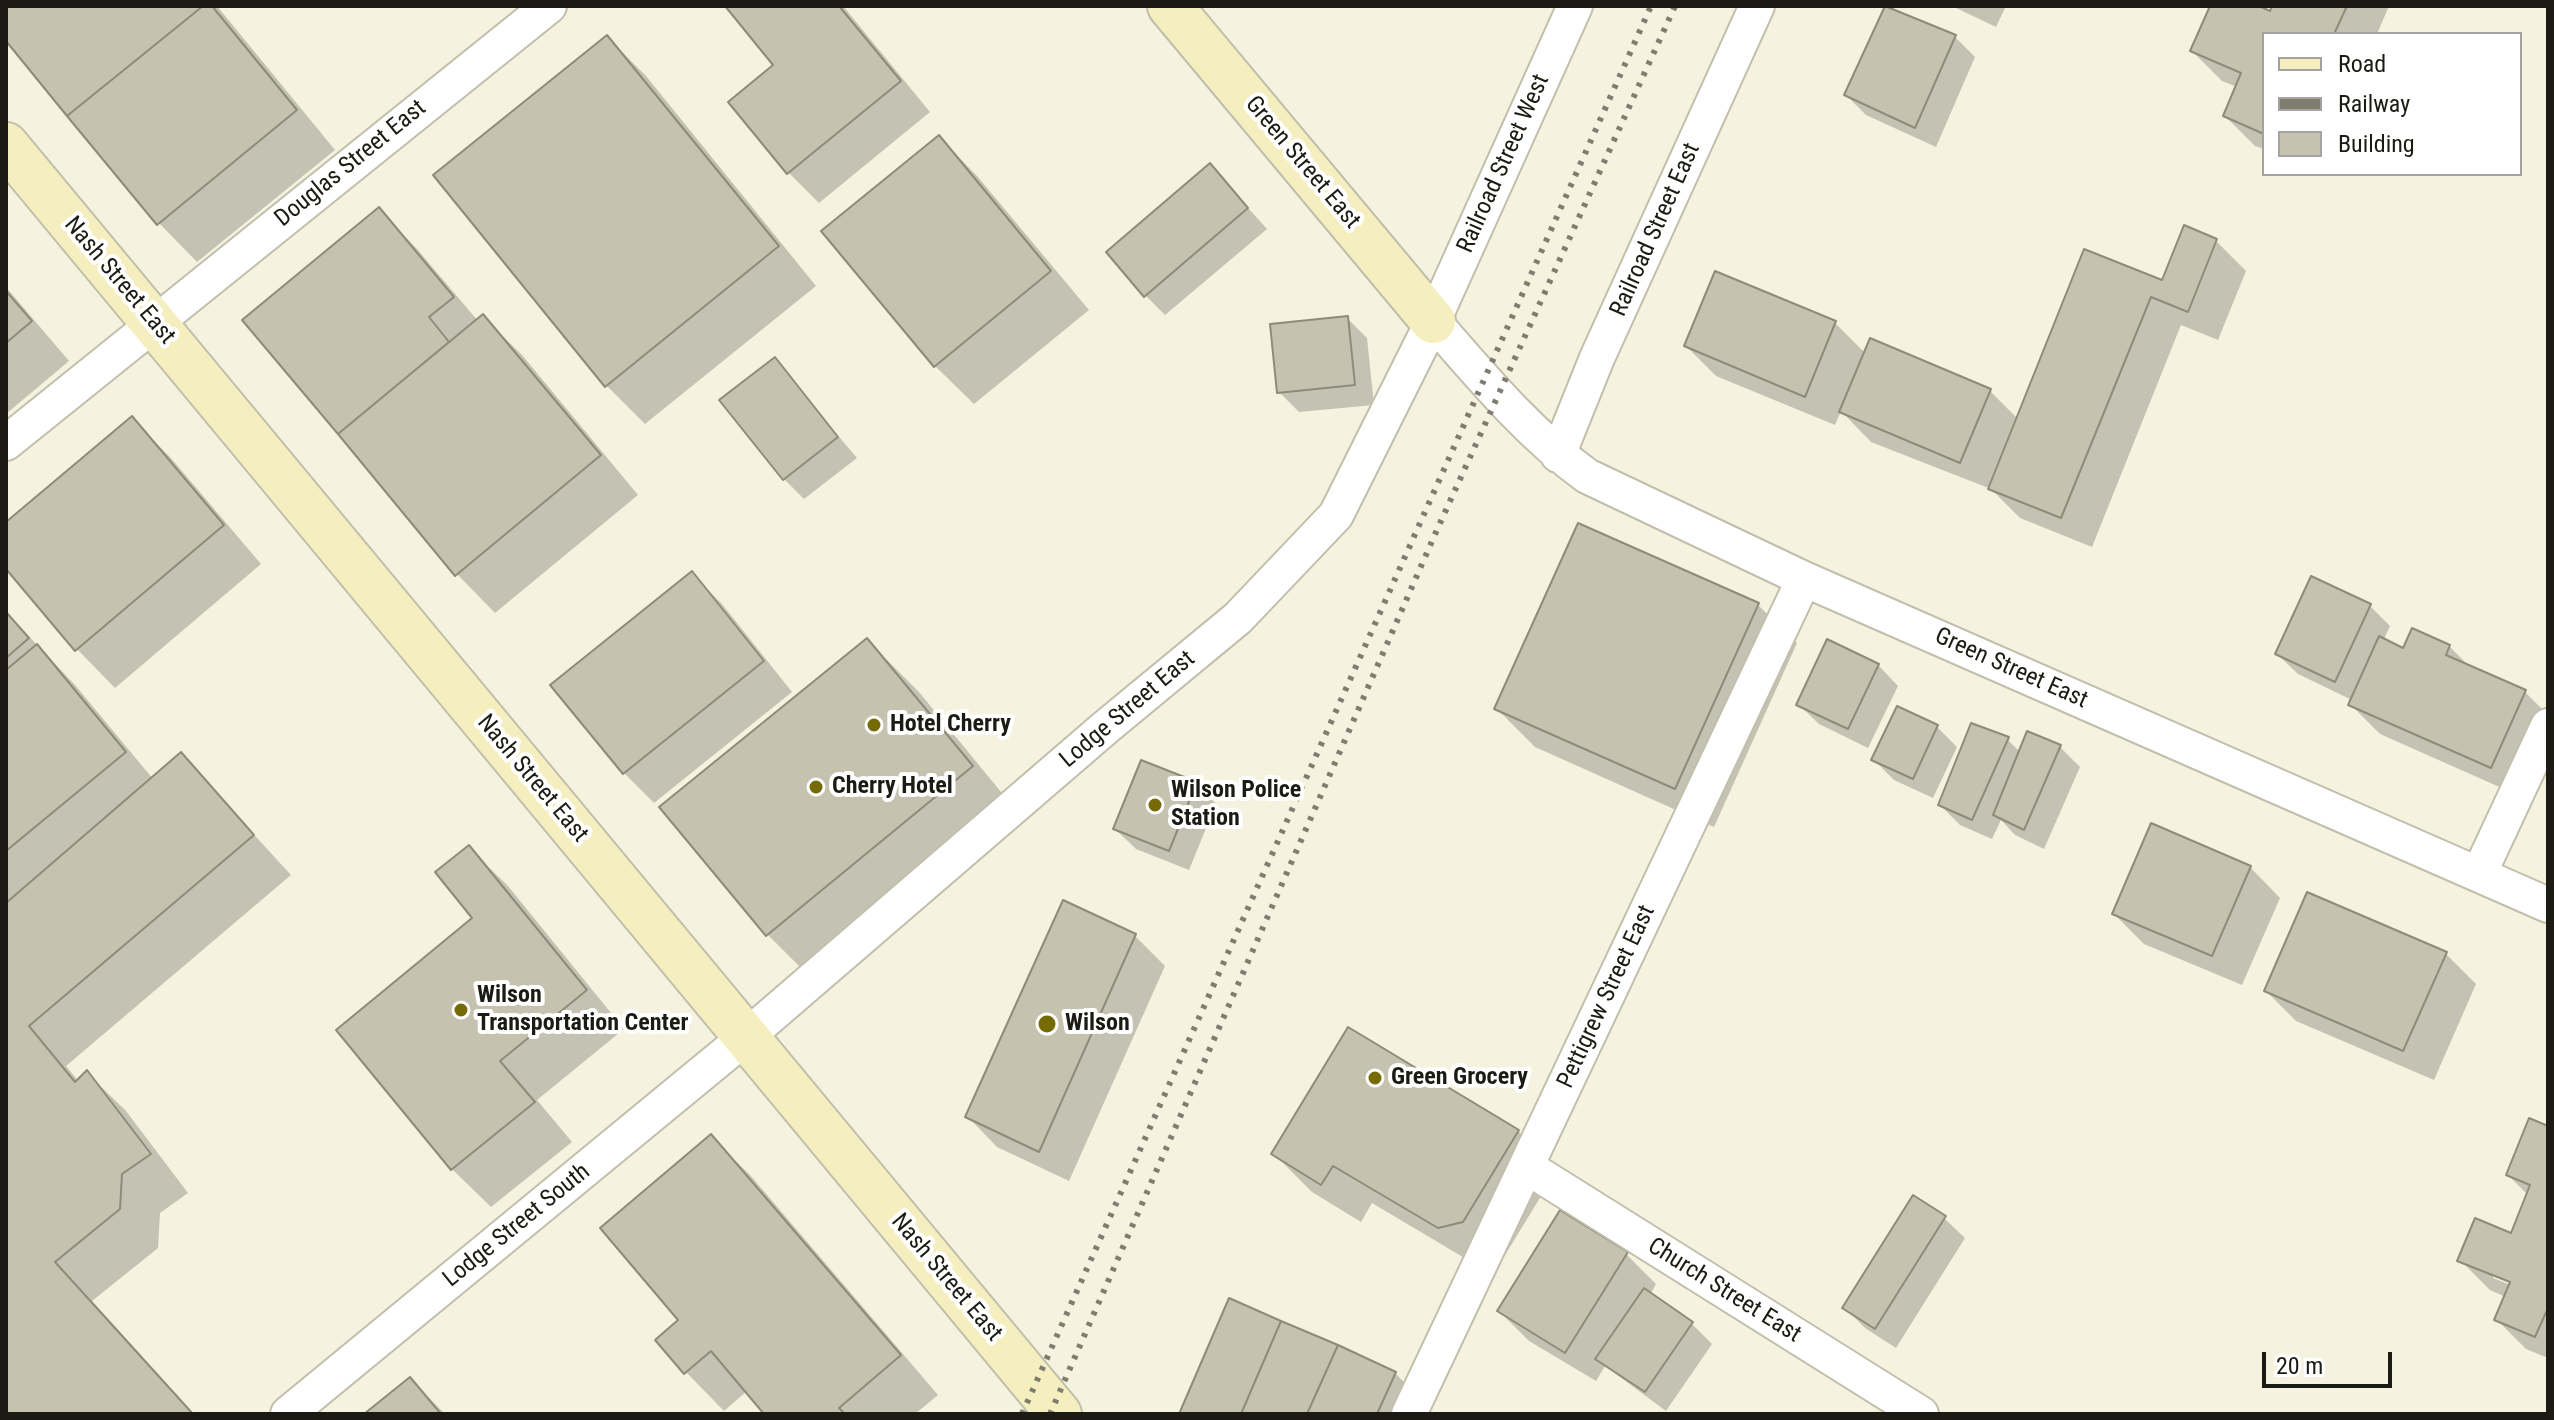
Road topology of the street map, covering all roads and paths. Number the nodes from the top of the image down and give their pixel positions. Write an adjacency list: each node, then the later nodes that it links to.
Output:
1 (549, 6): 7 (street, Douglas Street East)
2 (1170, 6): 6 (main road, Green Street East)
3 (1575, 6): 6 (street, Railroad Street West)
4 (1757, 6): 9 (street, Railroad Street East)
5 (6, 145): 7 (main road, Nash Street East)
6 (1433, 321): 9 (street, Green Street East); 14 (street, Lodge Street East)
7 (154, 322): 8 (street, Douglas Street East); 14 (main road, Nash Street East)
8 (6, 443)
9 (1558, 455): 10 (street, Green Street East)
10 (1804, 579): 12 (street, Green Street East); 15 (street, Pettigrew Street East)
11 (2548, 726): 12 (street)
12 (2479, 874): 13 (street, Green Street East)
13 (2548, 905)
14 (746, 1037): 16 (street, Lodge Street South); 17 (main road, Nash Street East)
15 (1527, 1167): 18 (street, Pettigrew Street East); 19 (street, Church Street East)
16 (288, 1414)
17 (1059, 1414)
18 (1409, 1414)
19 (1921, 1414)

